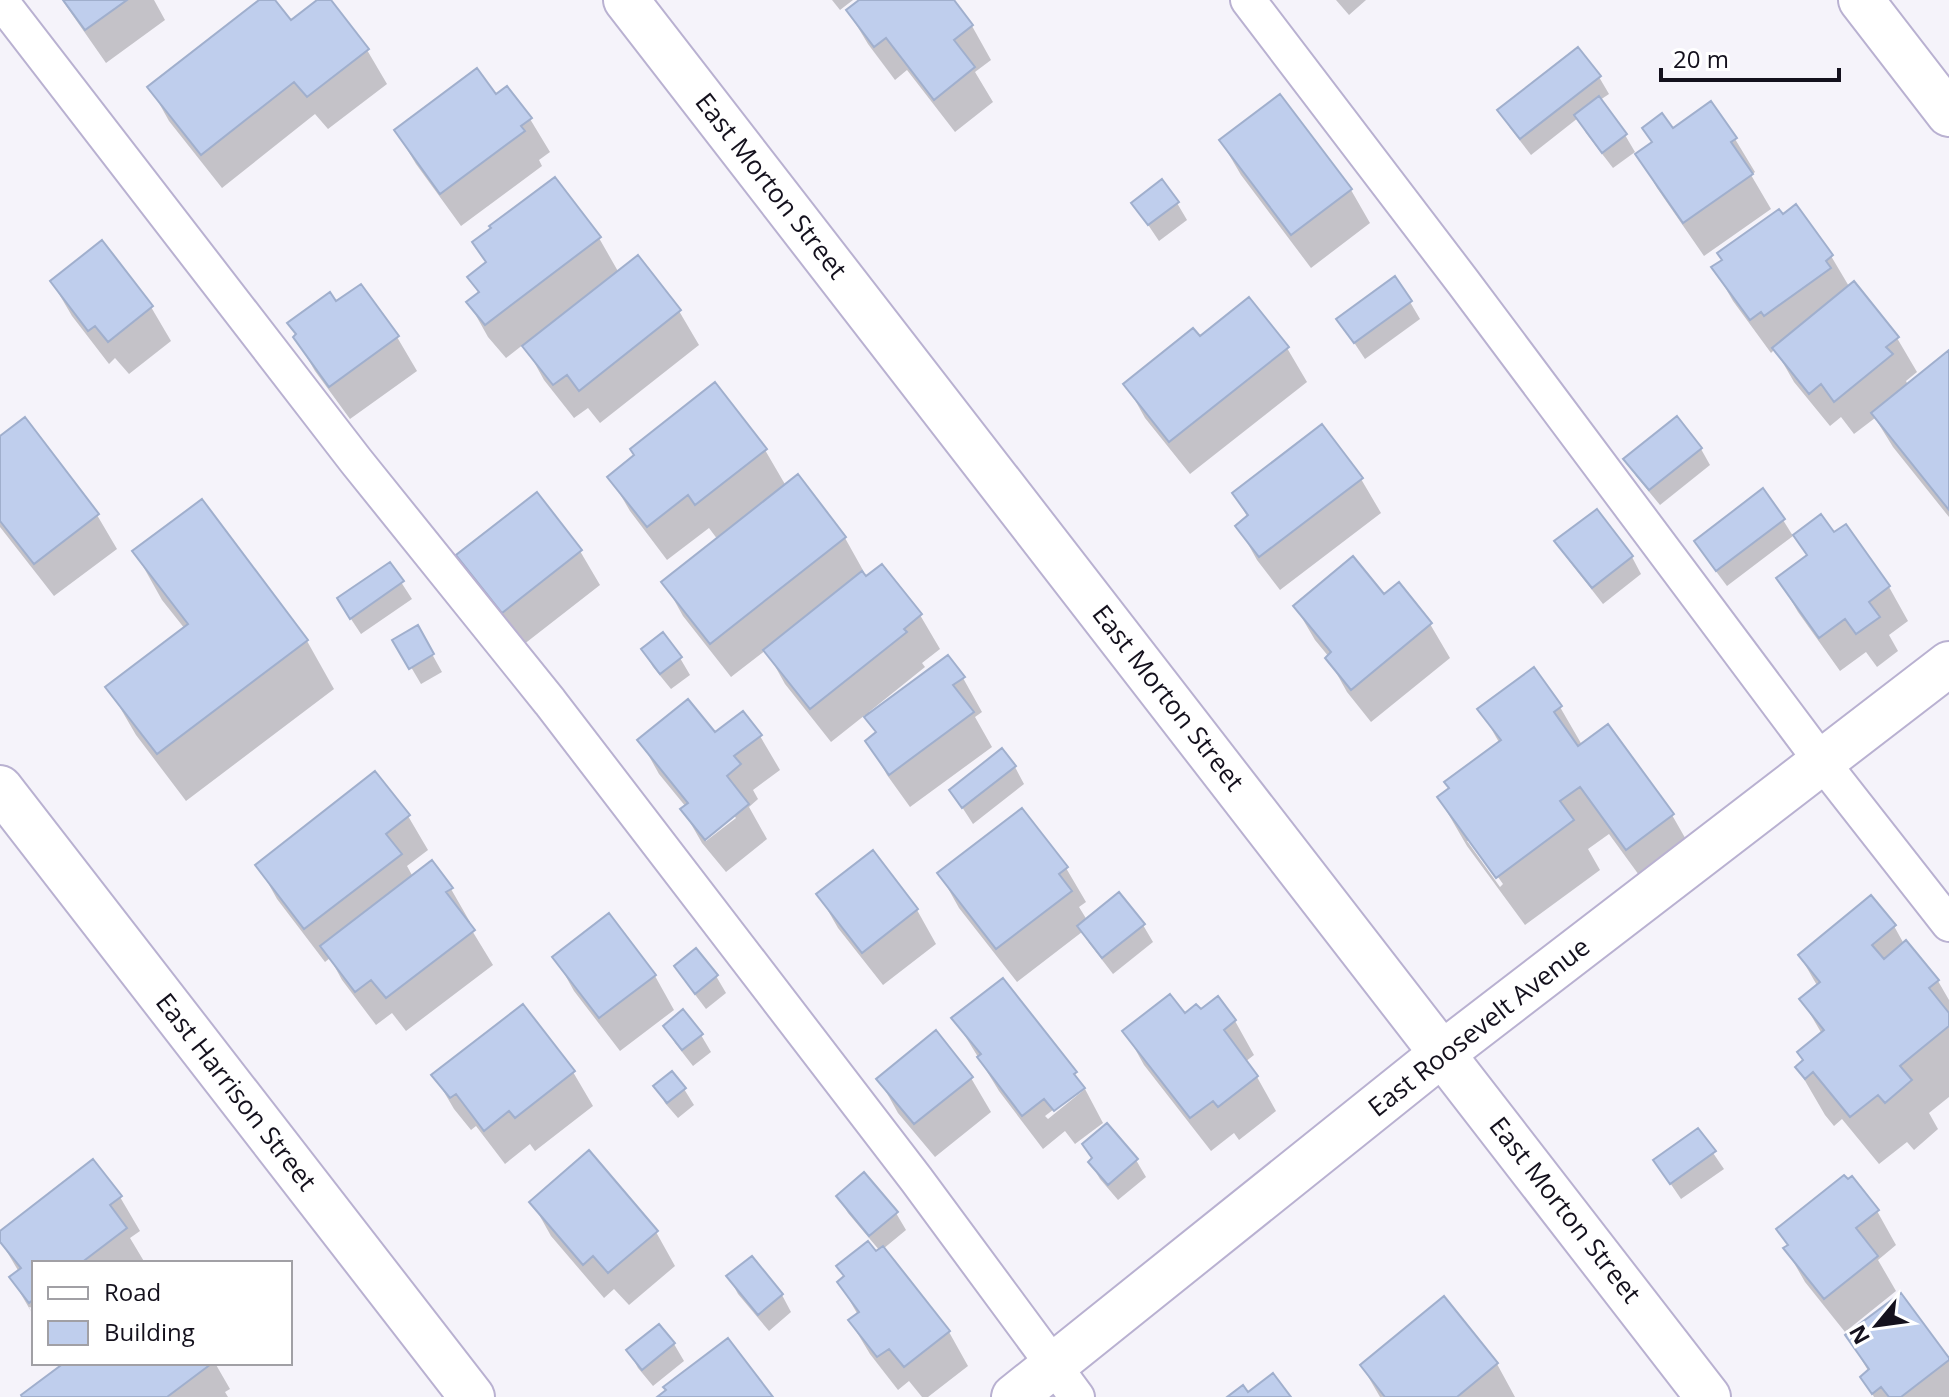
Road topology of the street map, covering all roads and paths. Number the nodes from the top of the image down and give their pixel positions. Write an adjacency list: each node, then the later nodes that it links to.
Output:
1 (0, 0): 11 (lane)
2 (626, 0): 10 (street, East Morton Street)
3 (1248, 0): 7 (lane)
4 (1861, 0): 5 (street)
5 (1949, 114)
6 (1949, 664): 7 (street, East Roosevelt Avenue)
7 (1822, 762): 9 (lane); 10 (street, East Roosevelt Avenue)
8 (0, 788): 12 (street, East Harrison Street)
9 (1949, 924)
10 (1443, 1053): 11 (street, East Roosevelt Avenue); 14 (street, East Morton Street)
11 (1066, 1381): 13 (street, East Roosevelt Avenue)
12 (472, 1397)
13 (1014, 1397)
14 (1708, 1397)

